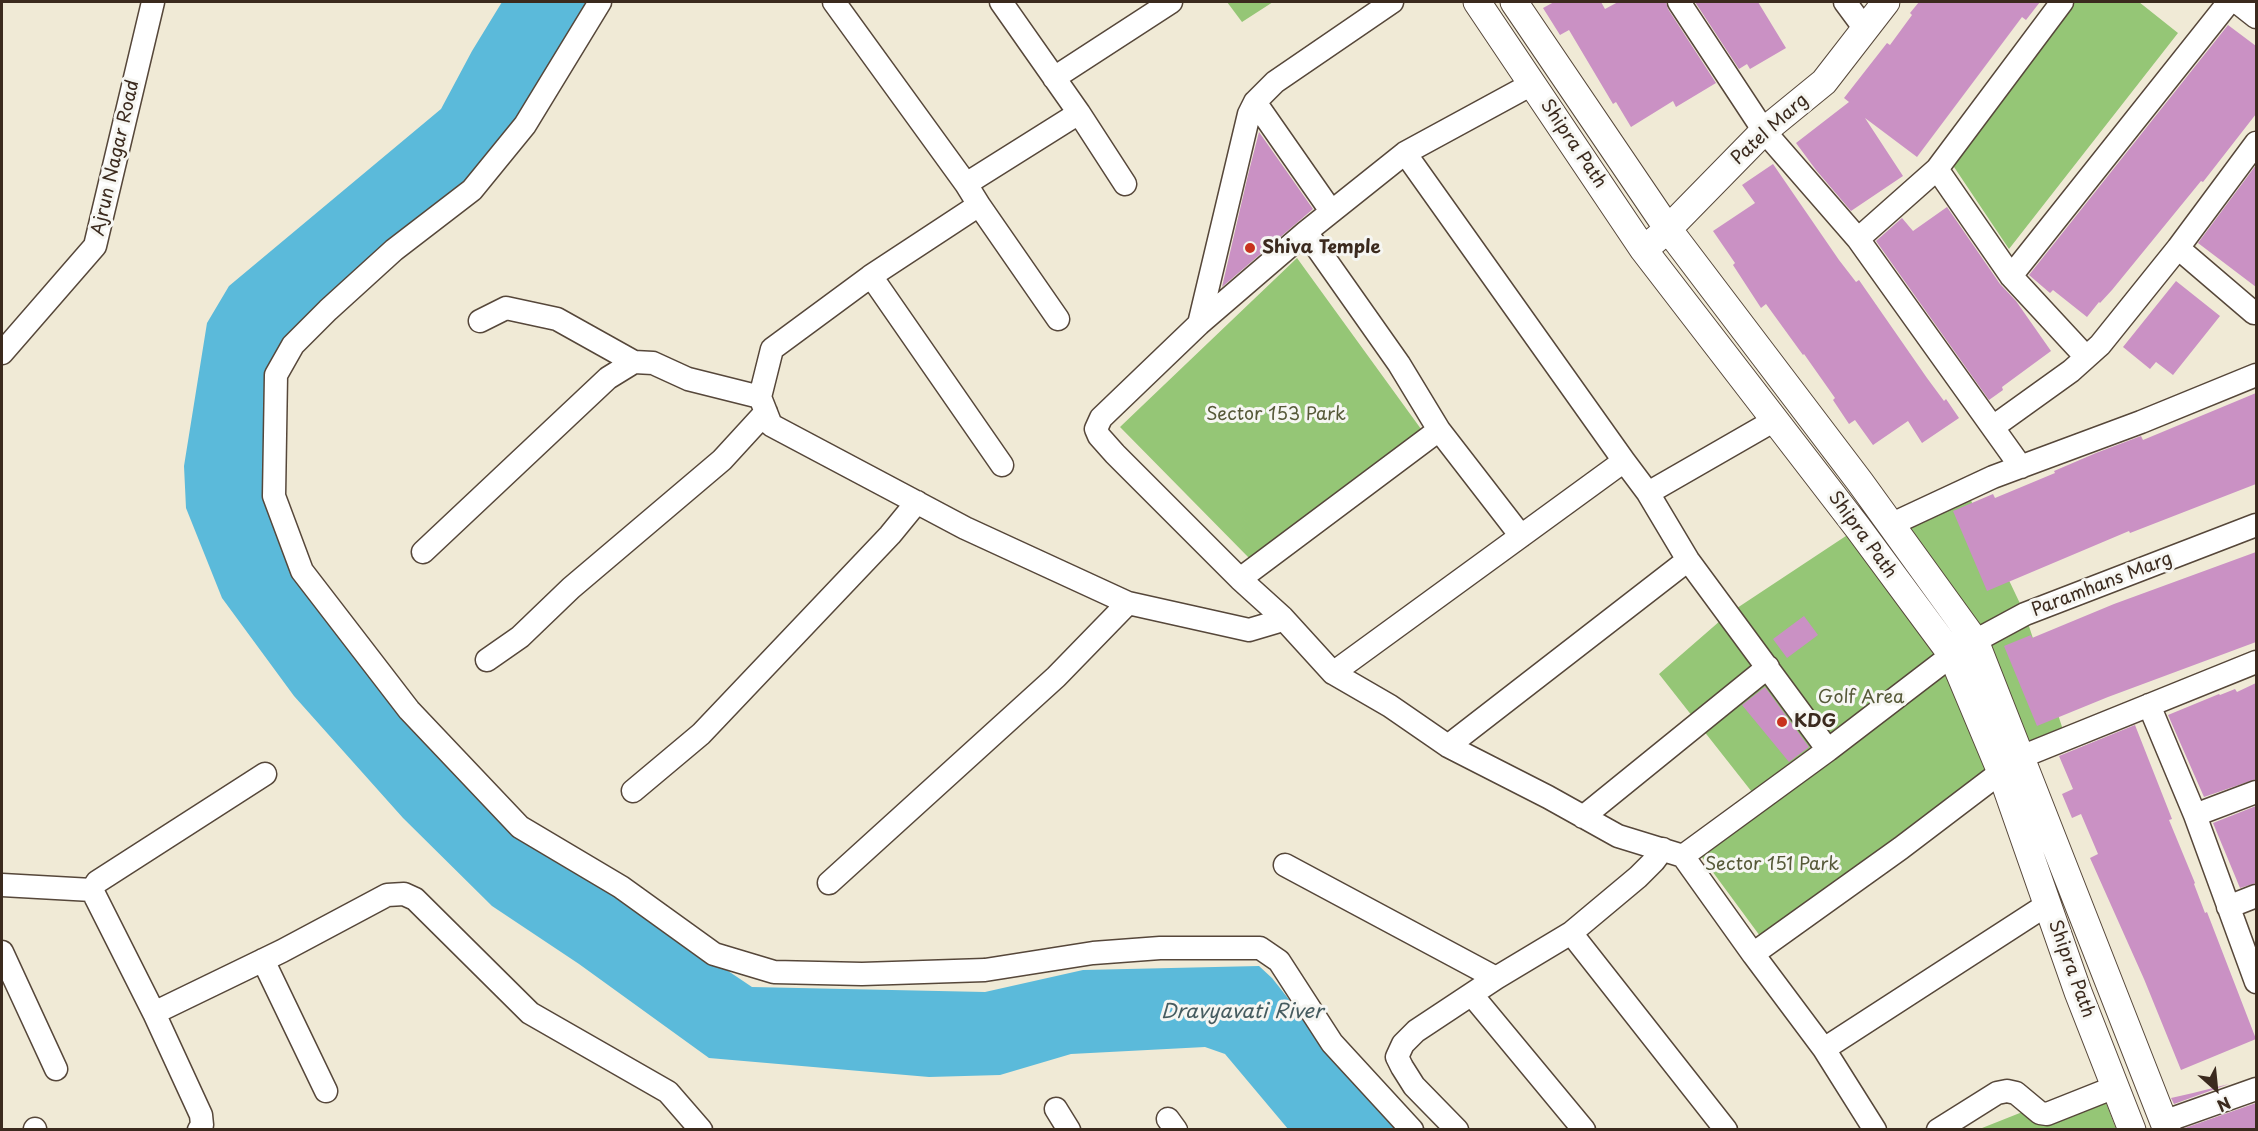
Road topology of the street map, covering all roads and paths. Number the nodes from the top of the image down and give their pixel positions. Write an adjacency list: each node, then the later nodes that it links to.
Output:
1 (153, 2): 40 (street, Ajrun Nagar Road)
2 (600, 2): 102 (street)
3 (834, 2): 25 (street)
4 (1001, 2): 17 (street)
5 (1171, 2): 17 (street)
6 (1392, 2): 19 (street)
7 (1477, 2): 18 (street, Shipra Path)
8 (1514, 2): 29 (street, Shipra Path)
9 (1679, 2): 21 (street)
10 (1845, 2): 16 (street)
11 (1886, 2): 16 (street, Patel Marg)
12 (2062, 2): 24 (street)
13 (2229, 2): 35 (street)
14 (2237, 2): 15 (street)
15 (2256, 17)
16 (1865, 29): 21 (street, Patel Marg)
17 (1054, 78): 20 (street)
18 (1532, 84): 23 (street); 33 (street, Shipra Path)
19 (1254, 102): 28 (street); 39 (street)
20 (1079, 113): 25 (street); 26 (street)
21 (1764, 131): 29 (street, Patel Marg); 31 (street)
22 (2256, 143): 32 (street)
23 (1405, 153): 28 (street); 48 (street)
24 (1937, 169): 31 (street); 35 (street)
25 (966, 184): 27 (street)
26 (1125, 184)
27 (979, 205): 34 (street); 37 (street)
28 (1331, 211): 30 (street)
29 (1668, 229): 33 (street, Patel Marg); 53 (street, Shipra Path)
30 (1306, 232): 39 (street); 47 (street)
31 (1857, 239): 46 (street)
32 (2178, 248): 36 (street); 41 (street)
33 (1643, 249): 45 (street, Shipra Path)
34 (871, 276): 44 (street); 49 (street)
35 (2012, 276): 41 (street)
36 (2256, 313)
37 (1058, 319)
38 (480, 321): 42 (street)
39 (1199, 324): 58 (street)
40 (2, 353)
41 (2086, 357): 46 (street)
42 (634, 363): 44 (street); 56 (street)
43 (2256, 375): 50 (street)
44 (763, 405): 52 (street); 63 (street)
45 (1775, 420): 51 (street); 62 (street, Shipra Path)
46 (1993, 428): 50 (street)
47 (1439, 429): 55 (street); 58 (street)
48 (1624, 461): 51 (street); 55 (street)
49 (1002, 465)
50 (2021, 467): 53 (street)
51 (1648, 494): 57 (street)
52 (917, 502): 59 (street); 72 (street)
53 (1890, 525): 61 (street, Shipra Path)
54 (2256, 525): 61 (street, Paramhans Marg)
55 (1521, 536): 66 (street)
56 (423, 552)
57 (1688, 560): 65 (street); 68 (street)
58 (1240, 579): 60 (street)
59 (1128, 603): 60 (street); 78 (street)
60 (1282, 617): 66 (street)
61 (1975, 641): 62 (street, Paramhans Marg); 70 (street, Shipra Path)
62 (1952, 655): 69 (street, Paramhans Marg); 70 (street, Shipra Path)
63 (487, 660)
64 (2256, 662): 67 (street)
65 (1768, 667): 69 (street); 75 (street)
66 (1333, 673): 68 (street)
67 (2149, 705): 70 (street); 74 (street)
68 (1448, 746): 75 (street)
69 (1828, 750): 76 (street, Paramhans Marg)
70 (2011, 764): 82 (street, Shipra Path); 86 (street); 98 (street, Shipra Path)
71 (265, 774): 80 (street)
72 (633, 792)
73 (2256, 792): 74 (street)
74 (2195, 815): 83 (street)
75 (1584, 817): 76 (street)
76 (1673, 852): 84 (street, Paramhans Marg); 86 (street)
77 (1285, 865): 88 (street)
78 (829, 883)
79 (2, 885): 80 (street)
80 (92, 890): 91 (street)
81 (2256, 896): 83 (street)
82 (2048, 904): 92 (street); 94 (street, Shipra Path)
83 (2228, 907): 89 (street)
84 (1571, 933): 88 (street, Paramhans Marg); 105 (street)
85 (2, 952): 93 (street)
86 (1753, 954): 92 (street)
87 (263, 960): 91 (street); 96 (street); 100 (street)
88 (1496, 978): 90 (street, Paramhans Marg)
89 (2256, 982)
90 (1472, 995): 103 (street, Paramhans Marg); 104 (street)
91 (154, 1013): 99 (street)
92 (1824, 1048): 106 (street)
93 (56, 1069)
94 (2115, 1087): 107 (street); 108 (street, Shipra Path)
95 (2256, 1089): 98 (street)
96 (326, 1091)
97 (1056, 1109): 101 (street)
98 (2165, 1126)
99 (199, 1130)
100 (701, 1130)
101 (1069, 1130)
102 (1412, 1130)
103 (1457, 1130)
104 (1584, 1130)
105 (1726, 1130)
106 (1875, 1130)
107 (1938, 1130)
108 (2132, 1130)

